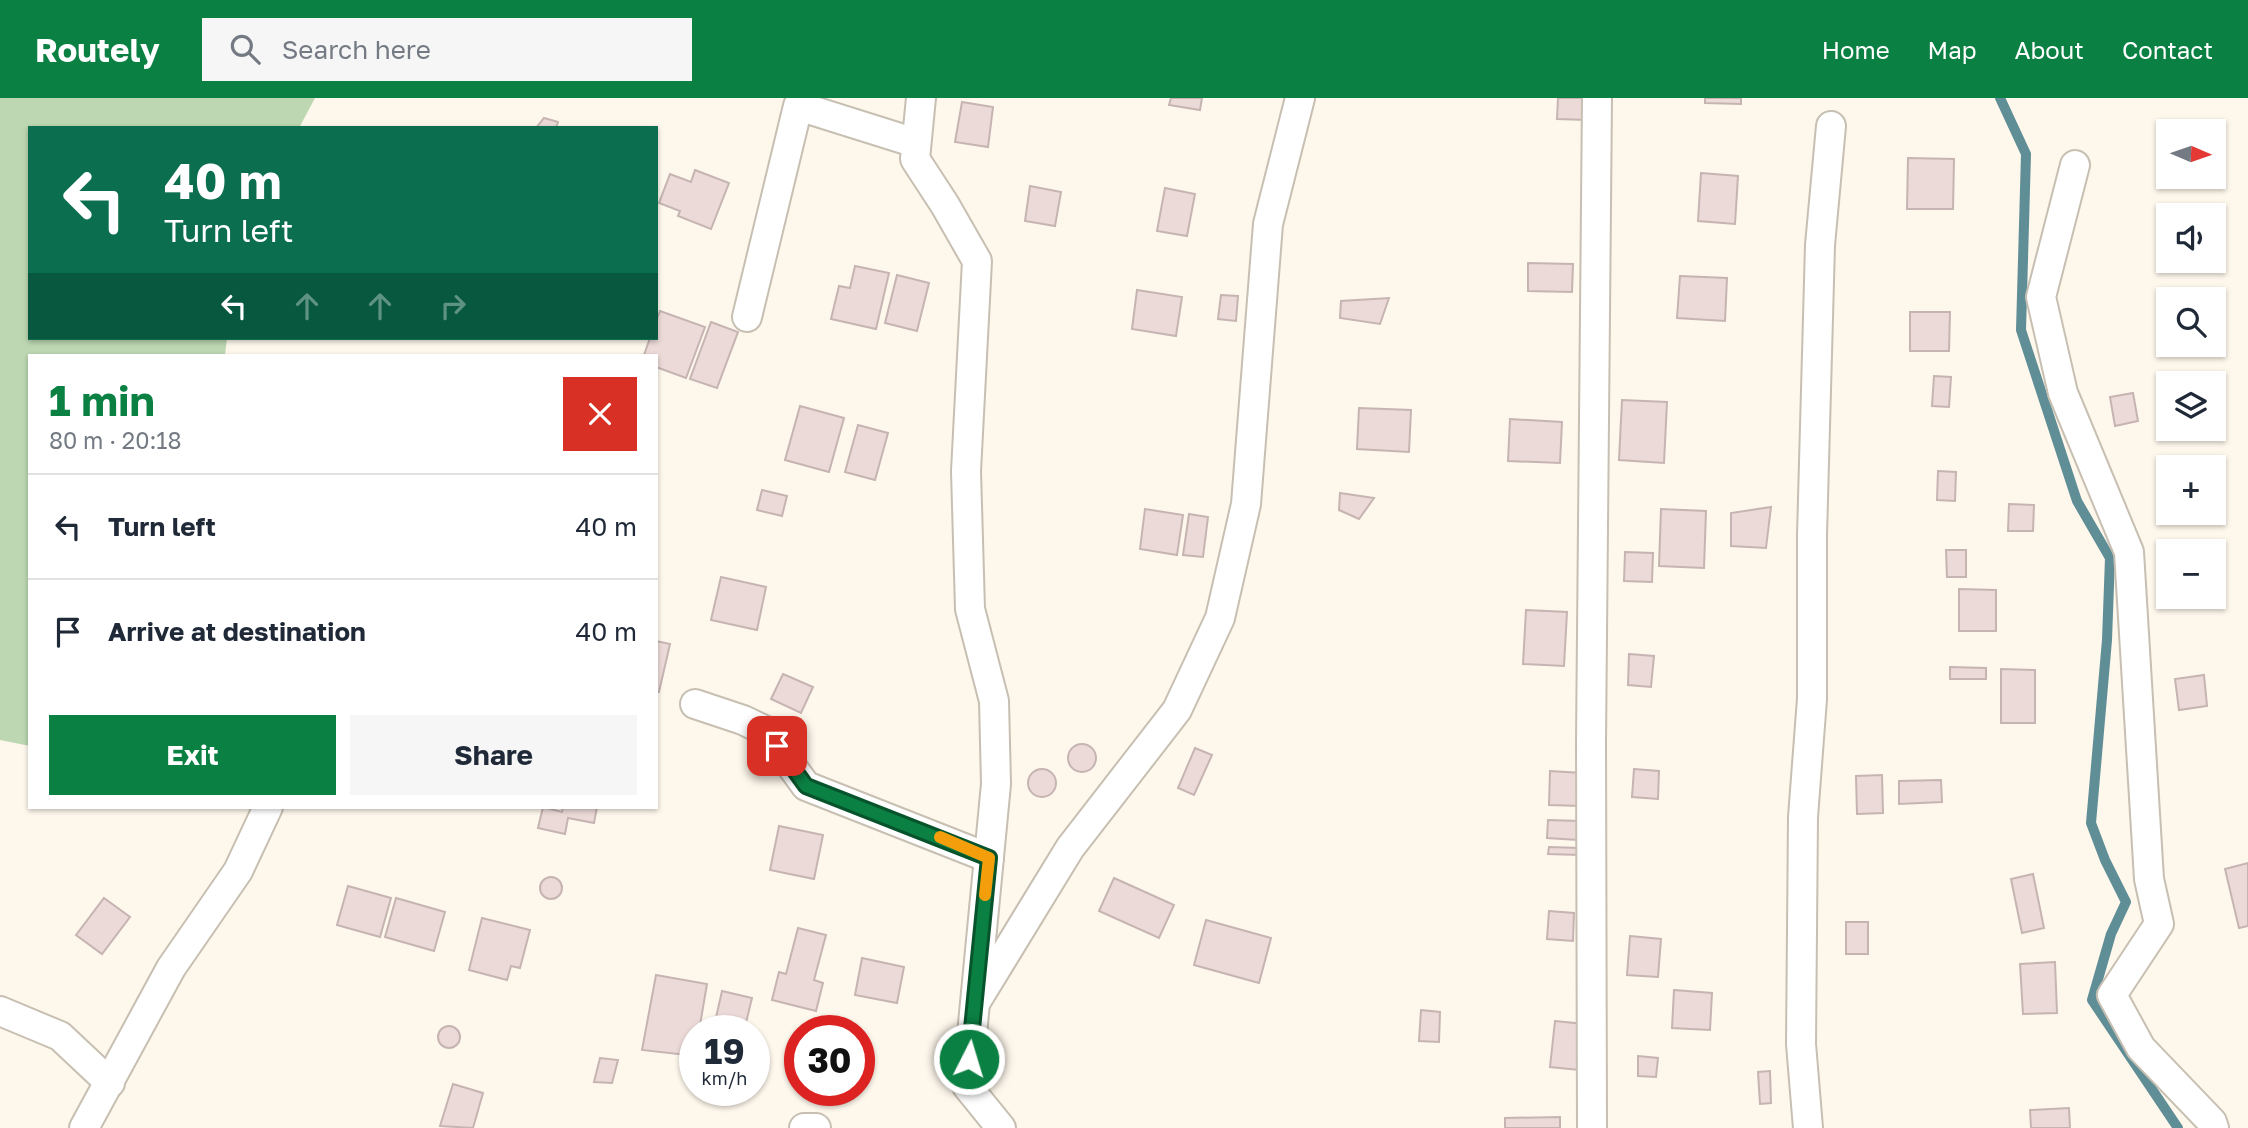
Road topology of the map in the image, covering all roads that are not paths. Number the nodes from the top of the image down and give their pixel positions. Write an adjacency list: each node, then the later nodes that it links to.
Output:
1 (921, 98): 5 (street)
2 (1300, 98): 11 (street)
3 (1597, 98): 18 (street)
4 (1830, 126): 19 (street)
5 (916, 143): 7 (street); 10 (street)
6 (2075, 165): 20 (street)
7 (747, 317)
8 (695, 704): 10 (street)
9 (267, 809): 13 (street)
10 (989, 858): 11 (street)
11 (974, 1006): 17 (street)
12 (0, 1012): 13 (street)
13 (110, 1083): 14 (street)
14 (84, 1128)
15 (804, 1128): 16 (street)
16 (816, 1128)
17 (1001, 1128)
18 (1592, 1128)
19 (1808, 1128)
20 (2214, 1128)

